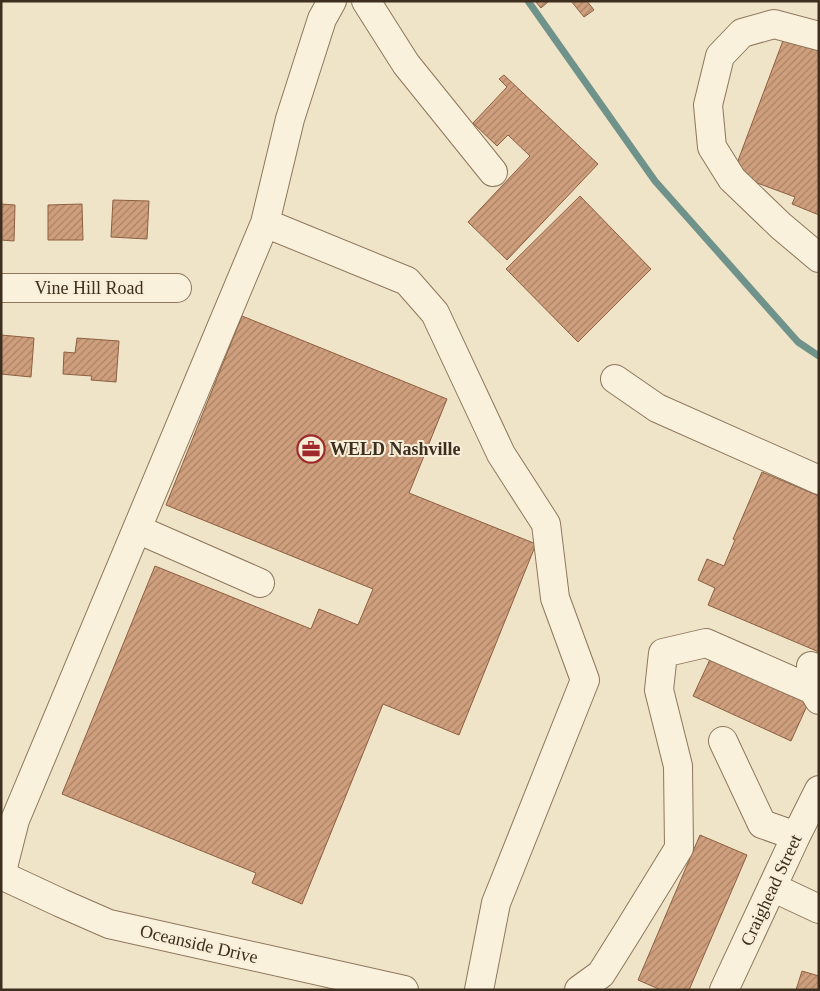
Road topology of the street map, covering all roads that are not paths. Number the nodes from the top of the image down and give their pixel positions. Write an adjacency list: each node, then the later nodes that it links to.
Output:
1 (332, 1): 5 (street)
2 (366, 1): 4 (street)
3 (819, 36): 6 (street)
4 (493, 172)
5 (265, 223): 11 (street); 21 (street)
6 (819, 258)
7 (1, 288): 8 (street, Vine Hill Road)
8 (177, 288)
9 (615, 379): 10 (street)
10 (819, 480)
11 (137, 529): 12 (street); 17 (street)
12 (260, 583)
13 (819, 700): 22 (street)
14 (723, 741): 16 (street)
15 (819, 790): 16 (street, Craighead Street)
16 (796, 836): 18 (street, Craighead Street)
17 (1, 875): 20 (street, Oceanside Drive)
18 (772, 887): 19 (street); 23 (street, Craighead Street)
19 (819, 909)
20 (404, 990)
21 (479, 990)
22 (579, 990)
23 (724, 990)

